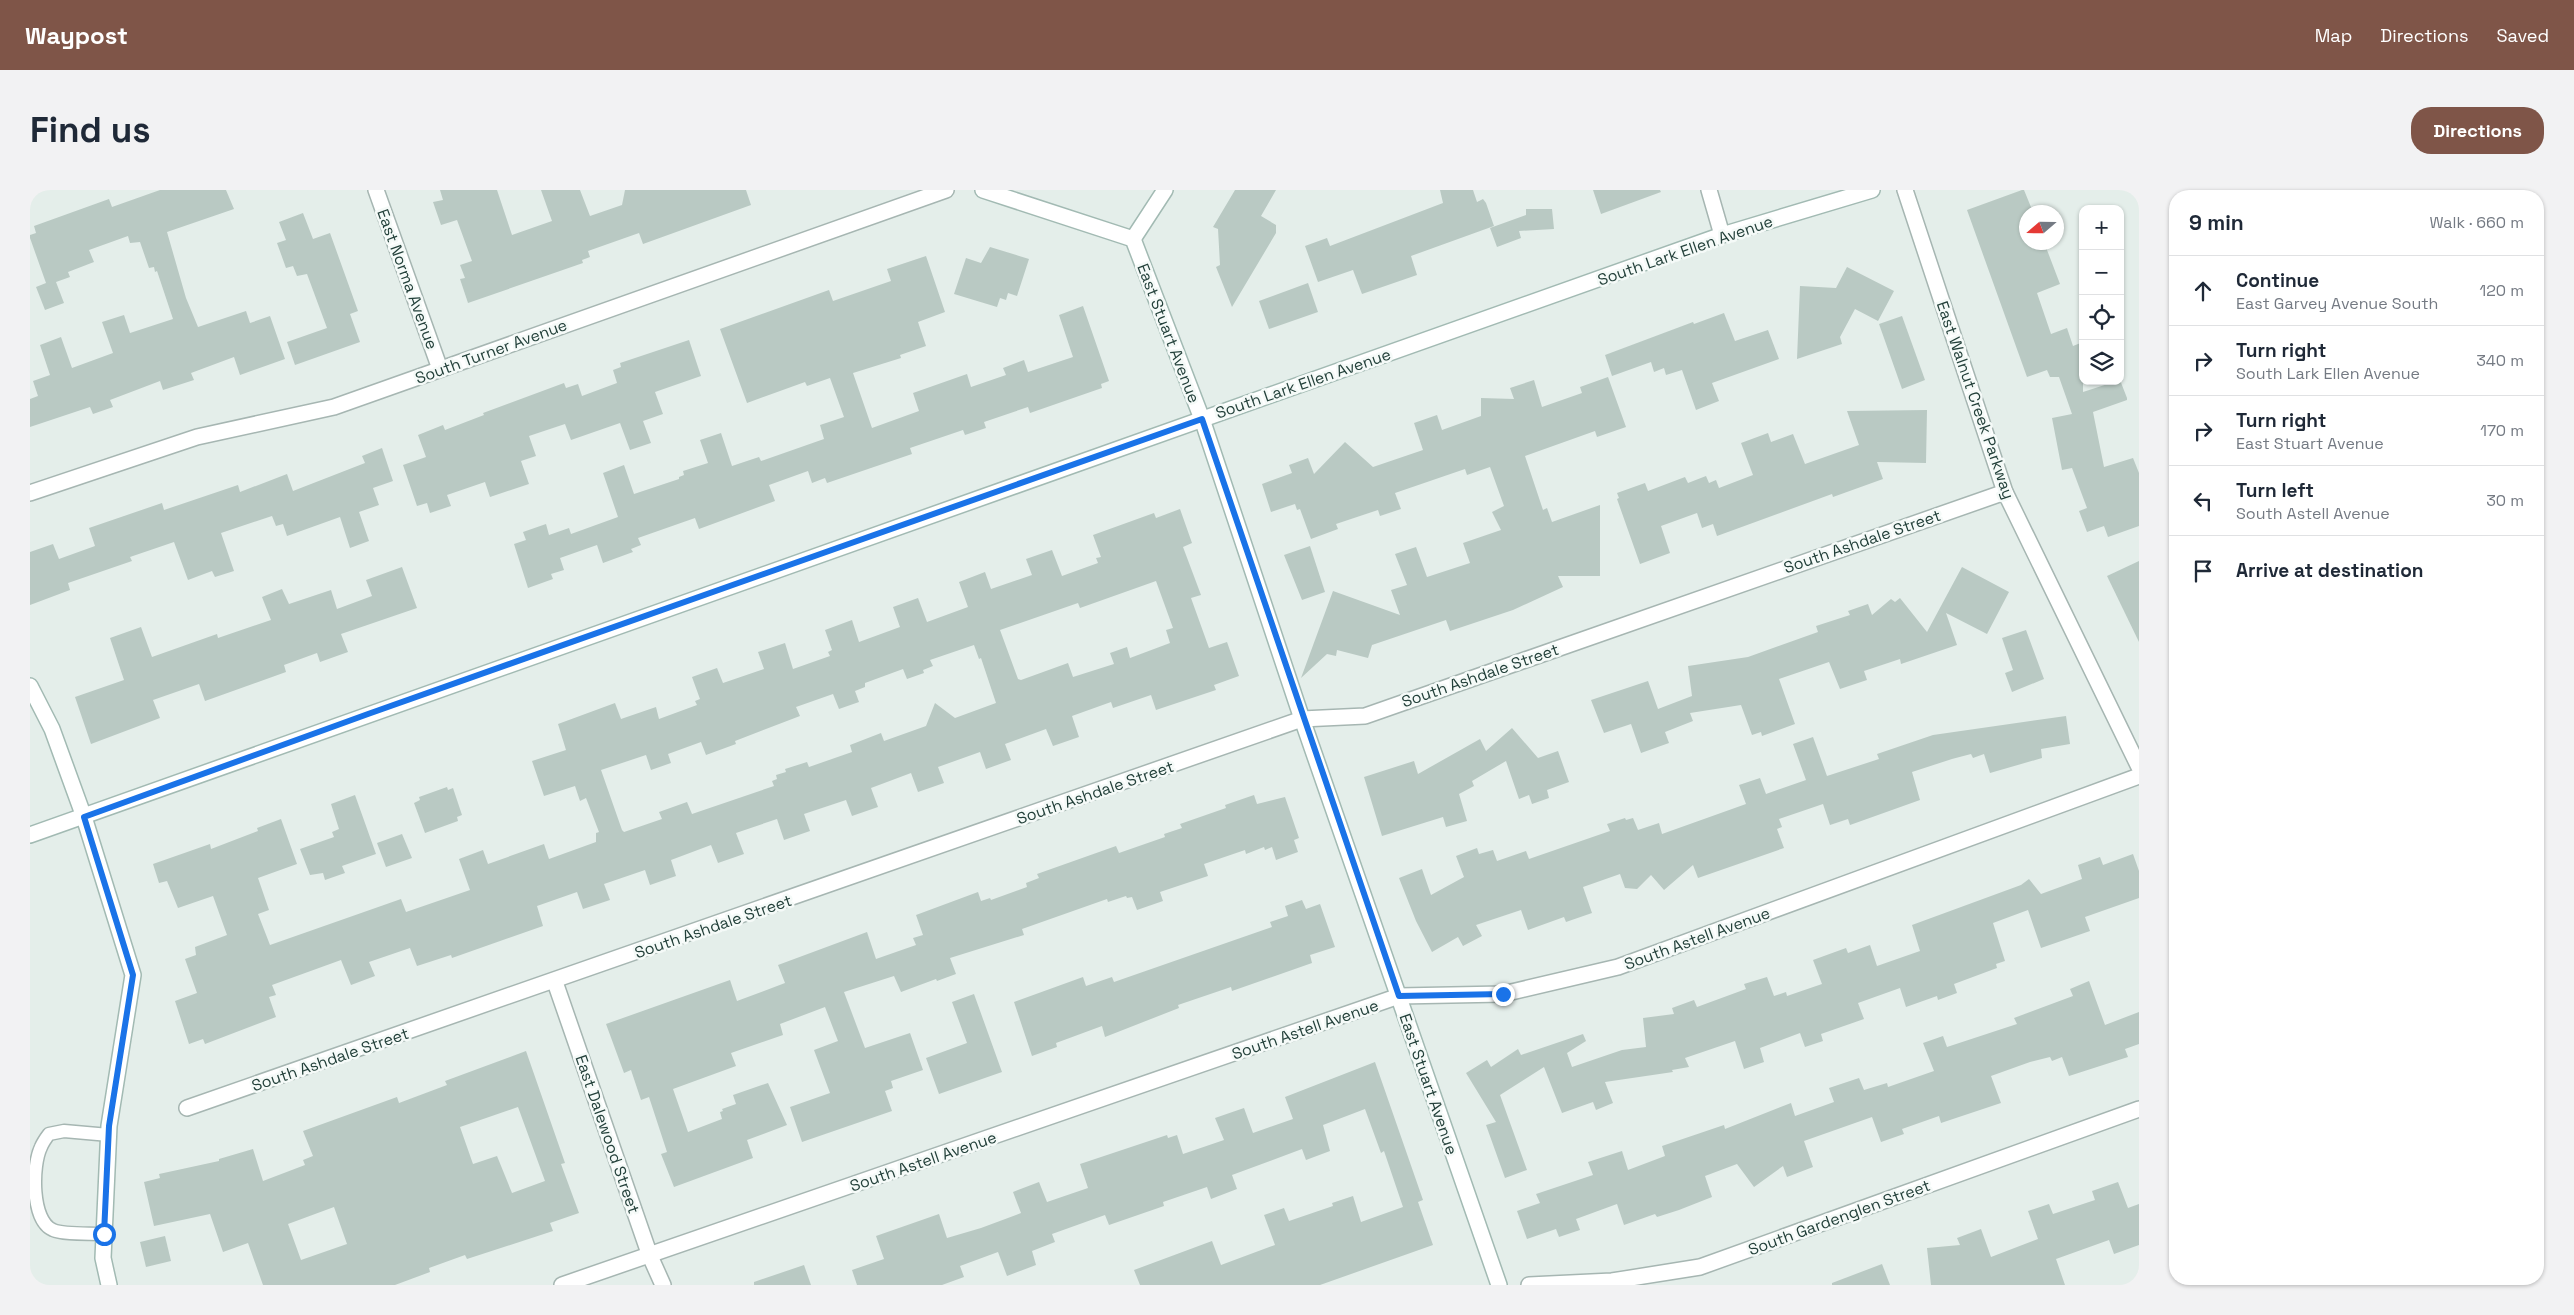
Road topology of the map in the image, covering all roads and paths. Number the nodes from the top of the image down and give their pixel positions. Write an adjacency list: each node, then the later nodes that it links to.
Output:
1 (376, 190): 10 (street, East Norma Avenue)
2 (946, 190): 10 (street, South Turner Avenue)
3 (983, 190): 9 (street)
4 (1165, 190): 9 (street)
5 (1710, 190): 8 (street)
6 (1872, 190): 8 (street, South Lark Ellen Avenue)
7 (1905, 190): 12 (street, East Walnut Creek Parkway)
8 (1722, 235): 11 (street, South Lark Ellen Avenue)
9 (1134, 240): 11 (street, East Stuart Avenue)
10 (440, 369): 13 (street, South Turner Avenue)
11 (1202, 419): 15 (street, East Stuart Avenue); 18 (street, South Lark Ellen Avenue)
12 (2005, 492): 15 (street, South Ashdale Street); 16 (street, East Walnut Creek Parkway)
13 (30, 493)
14 (30, 686): 18 (street)
15 (1302, 718): 20 (street, South Ashdale Street); 21 (street, East Stuart Avenue)
16 (2139, 767)
17 (2139, 776): 21 (street, South Astell Avenue)
18 (84, 817): 19 (street, South Lark Ellen Avenue); 24 (street)
19 (30, 835)
20 (555, 982): 22 (street, South Ashdale Street); 26 (street, East Dalewood Street)
21 (1399, 996): 26 (street, South Astell Avenue); 30 (street, East Stuart Avenue)
22 (187, 1108)
23 (2139, 1109): 31 (street, South Gardenglen Street)
24 (109, 1134): 25 (street); 25 (lane)
25 (104, 1234): 27 (street)
26 (650, 1256): 28 (street, South Astell Avenue); 29 (street, East Dalewood Street)
27 (109, 1285)
28 (562, 1285)
29 (663, 1285)
30 (1500, 1285)
31 (1529, 1285)

